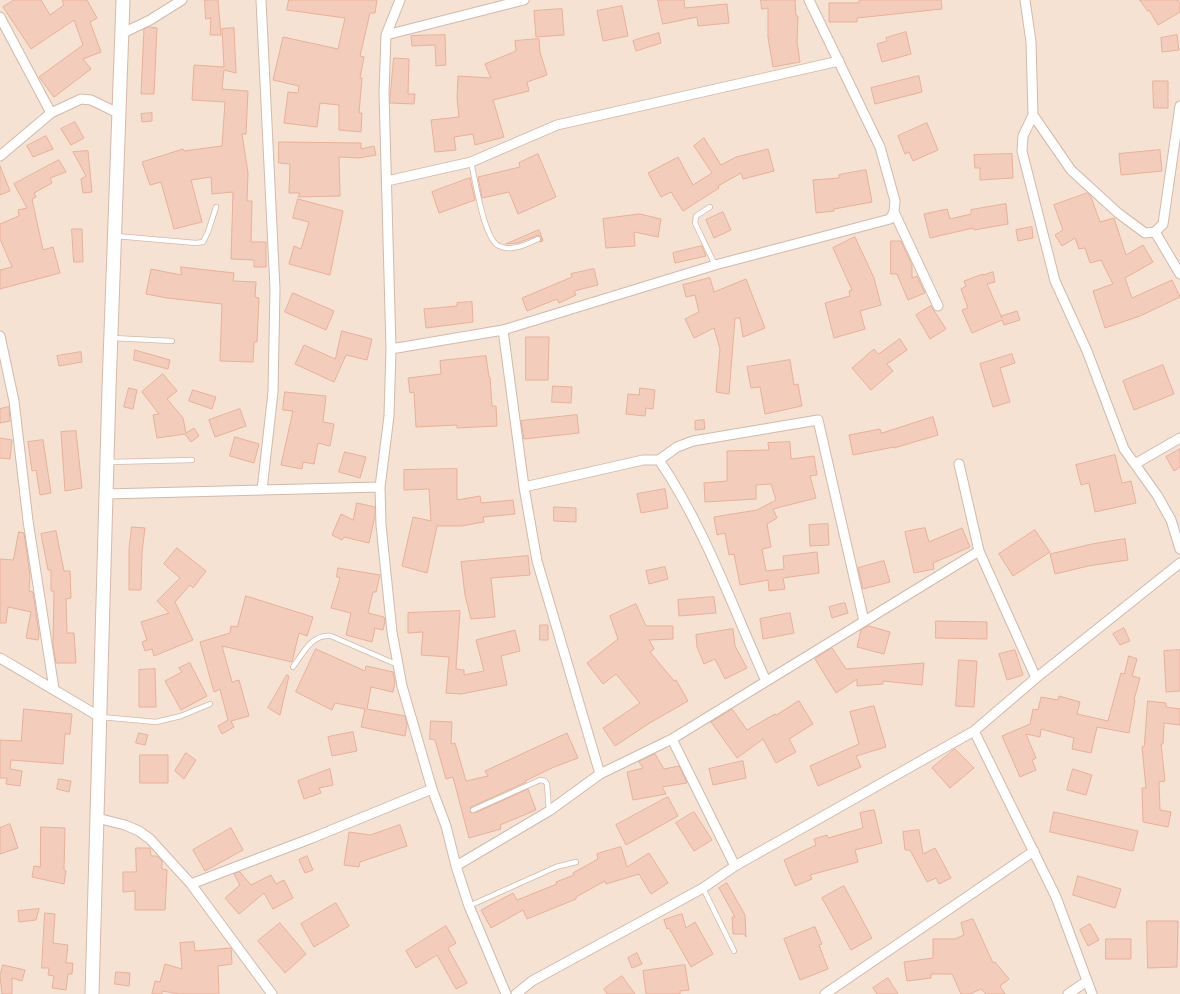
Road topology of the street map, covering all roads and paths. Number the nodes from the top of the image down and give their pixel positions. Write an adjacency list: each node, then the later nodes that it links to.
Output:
1 (123, 0): 9 (main road)
2 (182, 0): 9 (street)
3 (261, 0): 41 (street)
4 (400, 0): 10 (street)
5 (524, 0): 10 (street)
6 (809, 0): 11 (street)
7 (1025, 0): 15 (street)
8 (0, 17): 14 (street)
9 (123, 33): 13 (main road)
10 (386, 35): 18 (street)
11 (839, 61): 17 (street); 21 (street)
12 (1180, 106): 22 (street)
13 (118, 112): 14 (street); 23 (main road)
14 (52, 113): 16 (street)
15 (1033, 115): 22 (street); 38 (street)
16 (0, 156)
17 (471, 162): 18 (street); 24 (lane)
18 (387, 181): 32 (street)
19 (216, 207): 23 (lane)
20 (710, 207): 25 (lane)
21 (894, 212): 25 (street); 27 (street)
22 (1155, 232): 26 (street)
23 (114, 236): 30 (main road)
24 (538, 239)
25 (715, 265): 28 (street)
26 (1180, 274)
27 (938, 306)
28 (503, 330): 32 (street); 40 (street)
29 (0, 336): 52 (street)
30 (111, 338): 31 (lane); 36 (main road)
31 (172, 341)
32 (391, 349): 39 (street)
33 (1180, 438): 38 (street)
34 (192, 460): 36 (lane)
35 (659, 460): 40 (street); 46 (street); 51 (street)
36 (107, 462): 42 (main road)
37 (959, 464): 44 (street)
38 (1135, 464): 43 (street)
39 (380, 487): 41 (street); 48 (street)
40 (524, 487): 57 (street)
41 (262, 490): 42 (street)
42 (106, 494): 54 (main road)
43 (1180, 549)
44 (979, 551): 46 (street); 50 (street)
45 (1180, 563): 50 (street)
46 (864, 621): 51 (street)
47 (0, 658): 52 (street)
48 (398, 665): 49 (lane); 58 (street)
49 (293, 667)
50 (1036, 678): 55 (street)
51 (766, 681): 56 (street)
52 (54, 689): 54 (street)
53 (210, 704): 54 (lane)
54 (100, 717): 61 (main road)
55 (974, 732): 62 (street); 65 (street)
56 (672, 738): 57 (street); 65 (street)
57 (600, 774): 60 (street)
58 (432, 789): 64 (street); 66 (street)
59 (473, 810): 60 (lane)
60 (548, 811): 64 (street)
61 (97, 818): 66 (street); 71 (main road)
62 (1034, 851): 70 (street); 75 (street)
63 (576, 862): 68 (lane)
64 (456, 866): 68 (street)
65 (735, 866): 67 (street)
66 (191, 884): 72 (street)
67 (703, 888): 69 (lane); 74 (street)
68 (469, 906): 73 (street)
69 (734, 951)
70 (1087, 980): 76 (street); 77 (street)
71 (92, 994)
72 (272, 994)
73 (506, 994)
74 (516, 994)
75 (825, 994)
76 (1068, 994)
77 (1092, 994)

